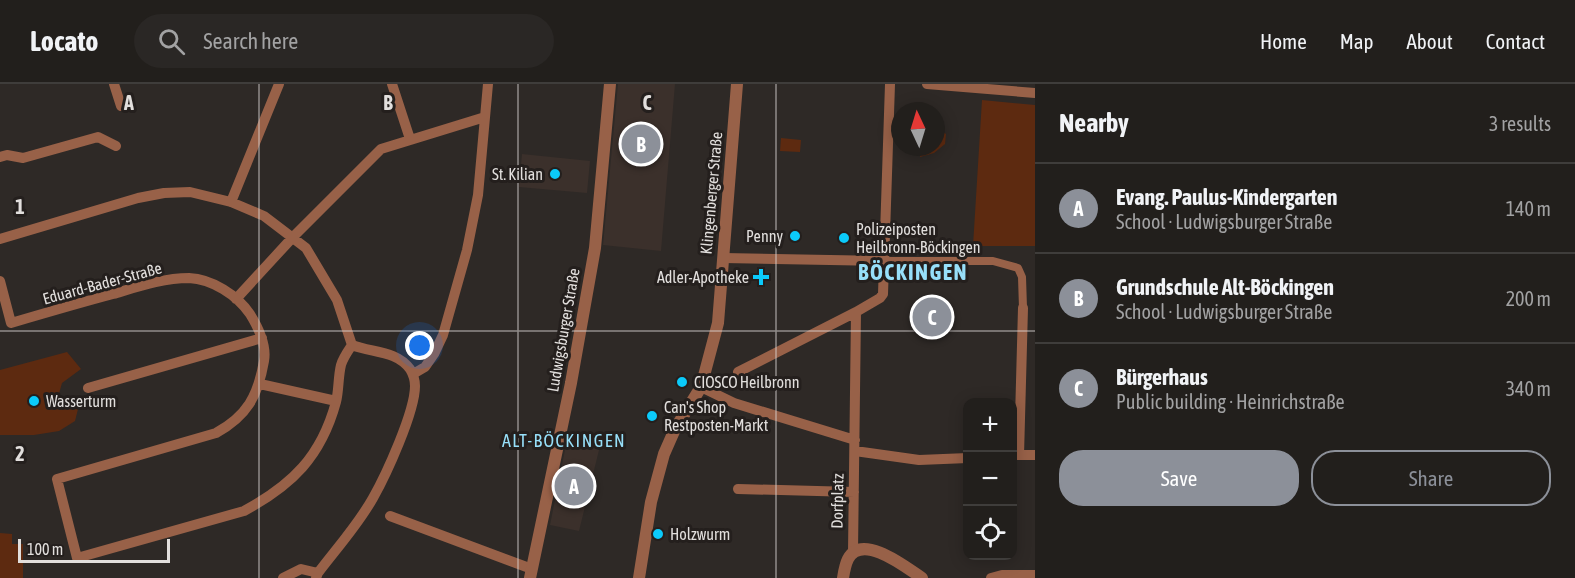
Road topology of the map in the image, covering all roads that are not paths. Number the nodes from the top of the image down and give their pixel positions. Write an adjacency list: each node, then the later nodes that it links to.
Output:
1 (114, 84): 10 (street)
2 (279, 84): 15 (street)
3 (392, 84): 12 (street)
4 (488, 84): 11 (street)
5 (610, 84): 41 (street, Ludwigsburger Straße)
6 (737, 84): 18 (street, Klingenberger Straße)
7 (890, 84): 19 (street)
8 (927, 84): 9 (street)
9 (1035, 93)
10 (121, 106)
11 (486, 117): 12 (street); 27 (street)
12 (410, 139): 16 (street)
13 (116, 146): 14 (street)
14 (0, 157)
15 (231, 202): 16 (street); 17 (street)
16 (293, 237): 21 (street); 25 (street)
17 (0, 239)
18 (723, 258): 19 (street); 29 (street, Klingenberger Straße)
19 (884, 261): 22 (street); 23 (street)
20 (0, 281): 21 (street, Eduard-Bader-Straße)
21 (236, 299): 24 (street, Eduard-Bader-Straße)
22 (1023, 308): 33 (street)
23 (856, 312): 26 (street); 32 (street, Dorfplatz)
24 (262, 338): 28 (street, Eduard-Bader-Straße); 30 (street)
25 (352, 345): 27 (street); 31 (street)
26 (738, 372)
27 (413, 374): 42 (street)
28 (260, 384): 31 (street); 31 (street, Eduard-Bader-Straße)
29 (701, 387): 32 (street); 45 (street, Klingenberger Straße)
30 (88, 388)
31 (336, 401)
32 (855, 446): 36 (street); 38 (street, Dorfplatz)
33 (1016, 452)
34 (1017, 455): 35 (street)
35 (1035, 455)
36 (963, 458)
37 (738, 489): 38 (street)
38 (854, 492): 40 (street, Dorfplatz)
39 (390, 516): 41 (street)
40 (853, 552): 46 (street, Dorfplatz); 47 (street, Dorfplatz)
41 (531, 573)
42 (317, 575): 44 (street)
43 (1034, 575): 48 (street)
44 (284, 578)
45 (639, 578)
46 (843, 578)
47 (922, 578)
48 (991, 578)

